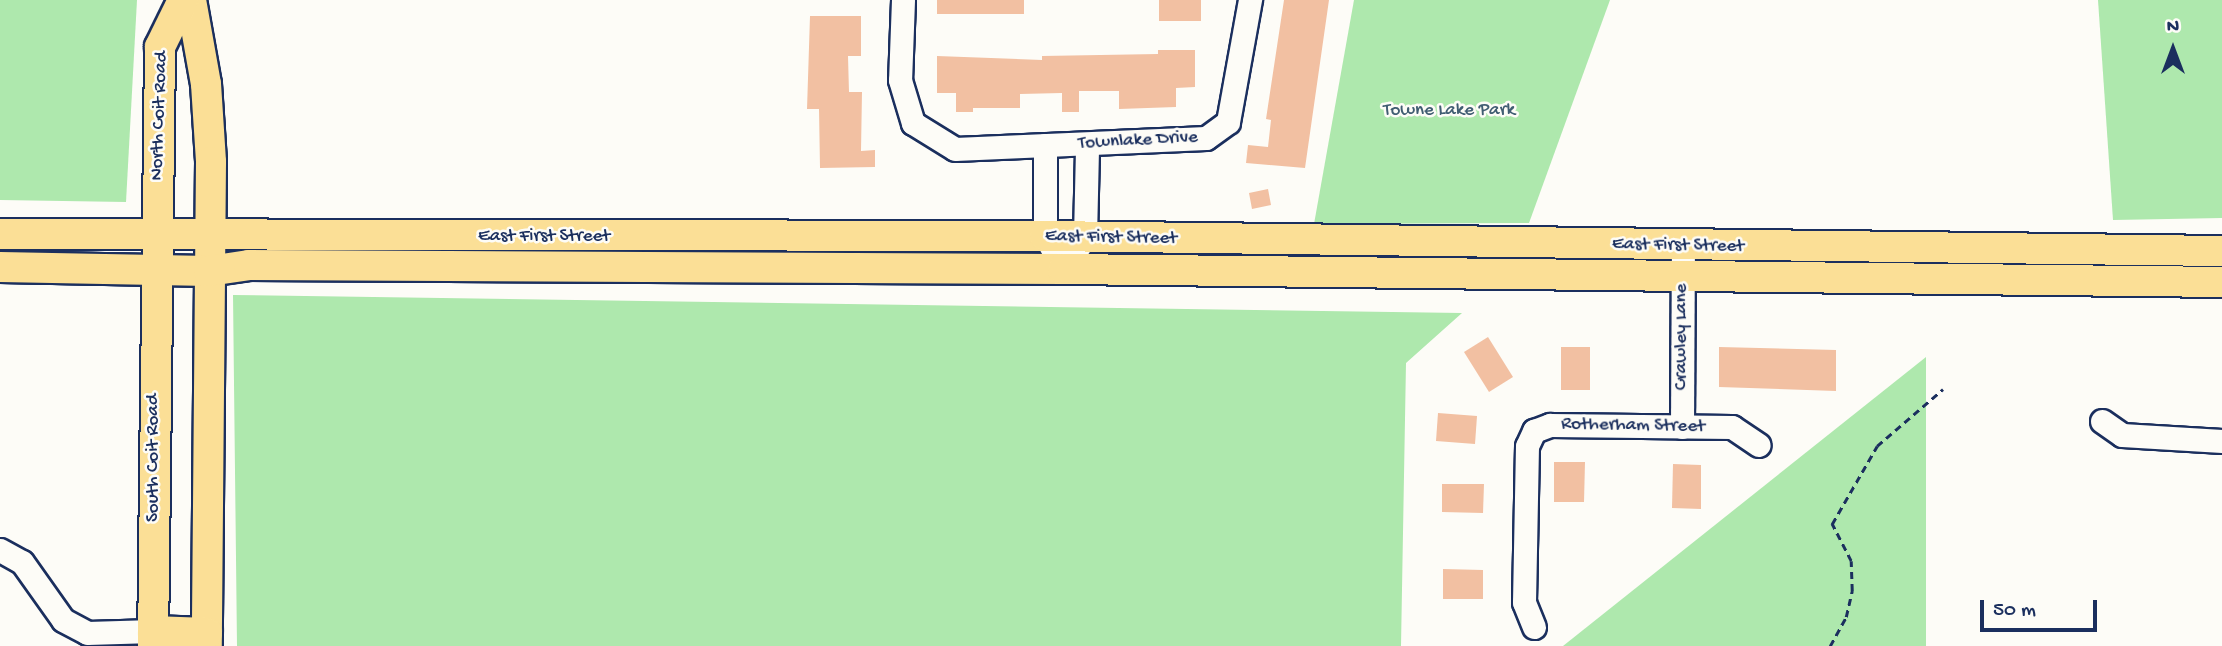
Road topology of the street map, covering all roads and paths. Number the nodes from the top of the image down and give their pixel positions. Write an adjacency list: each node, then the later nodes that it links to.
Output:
1 (183, 0): 8 (main road, North Coit Road)
2 (191, 0): 10 (main road, North Coit Road)
3 (903, 0): 5 (street, Townlake Drive)
4 (1250, 0): 6 (street, Townlake Drive)
5 (1045, 145): 6 (street, Townlake Drive); 9 (street)
6 (1087, 146): 11 (street)
7 (0, 234): 8 (main road, East First Street)
8 (156, 236): 10 (main road, East First Street); 16 (main road, North Coit Road)
9 (1045, 236): 10 (main road, East First Street); 11 (main road, East First Street); 15 (street)
10 (210, 237): 17 (main road, North Coit Road)
11 (1085, 237): 12 (main road, East First Street); 15 (street)
12 (1683, 246): 13 (main road, East First Street); 18 (street, Crawley Lane)
13 (2222, 251)
14 (0, 267): 16 (main road)
15 (1063, 268): 17 (main road, East First Street); 18 (main road, East First Street)
16 (156, 270): 17 (main road, East First Street); 27 (main road, South Coit Road)
17 (209, 271): 28 (main road)
18 (1682, 278): 19 (main road, East First Street); 22 (street, Crawley Lane)
19 (2222, 282)
20 (1943, 389): 29 (path)
21 (2102, 421): 23 (street)
22 (1682, 428): 24 (street, Rotherham Street); 26 (street, Rotherham Street)
23 (2222, 441)
24 (1759, 445)
25 (0, 550): 27 (street)
26 (1535, 627)
27 (153, 638): 28 (main road)
28 (207, 639)
29 (1831, 646)

